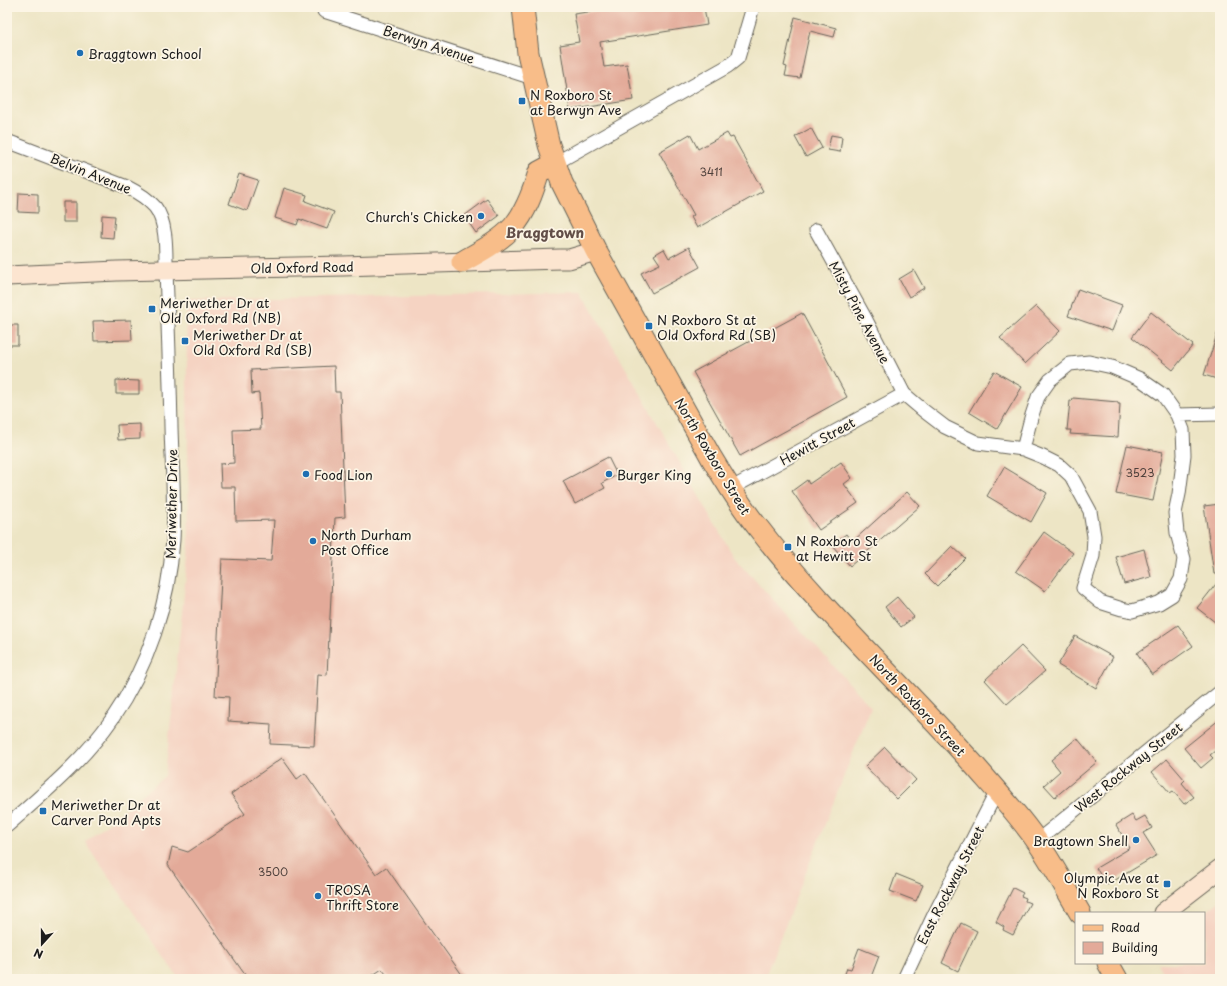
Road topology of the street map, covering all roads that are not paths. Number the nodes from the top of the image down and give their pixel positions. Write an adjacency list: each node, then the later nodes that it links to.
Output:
1 (523, 7): 4 (main road, North Roxboro Street)
2 (753, 7): 6 (street)
3 (324, 9): 4 (street, Berwyn Avenue)
4 (533, 78): 6 (main road, North Roxboro Street)
5 (7, 141): 10 (street, Belvin Avenue)
6 (554, 164): 8 (main road, North Roxboro Street); 9 (main road)
7 (816, 230): 12 (street, Misty Pine Avenue)
8 (596, 251): 9 (street, Old Oxford Road); 16 (main road, North Roxboro Street)
9 (462, 262): 10 (street, Old Oxford Road)
10 (166, 270): 11 (street, Old Oxford Road); 19 (street, Meriwether Drive)
11 (7, 276)
12 (904, 394): 15 (street); 16 (street, Hewitt Street)
13 (1220, 414): 14 (street)
14 (1177, 415): 15 (street); 15 (street)
15 (1023, 449)
16 (730, 489): 18 (main road, North Roxboro Street)
17 (1220, 692): 20 (street, West Rockway Street)
18 (998, 791): 20 (main road, North Roxboro Street); 25 (street, East Rockway Street)
19 (7, 826)
20 (1037, 841): 22 (main road, North Roxboro Street)
21 (1220, 869): 23 (street)
22 (1079, 912)
23 (1164, 912)
24 (1109, 964): 26 (main road)
25 (904, 979)
26 (1117, 979)

